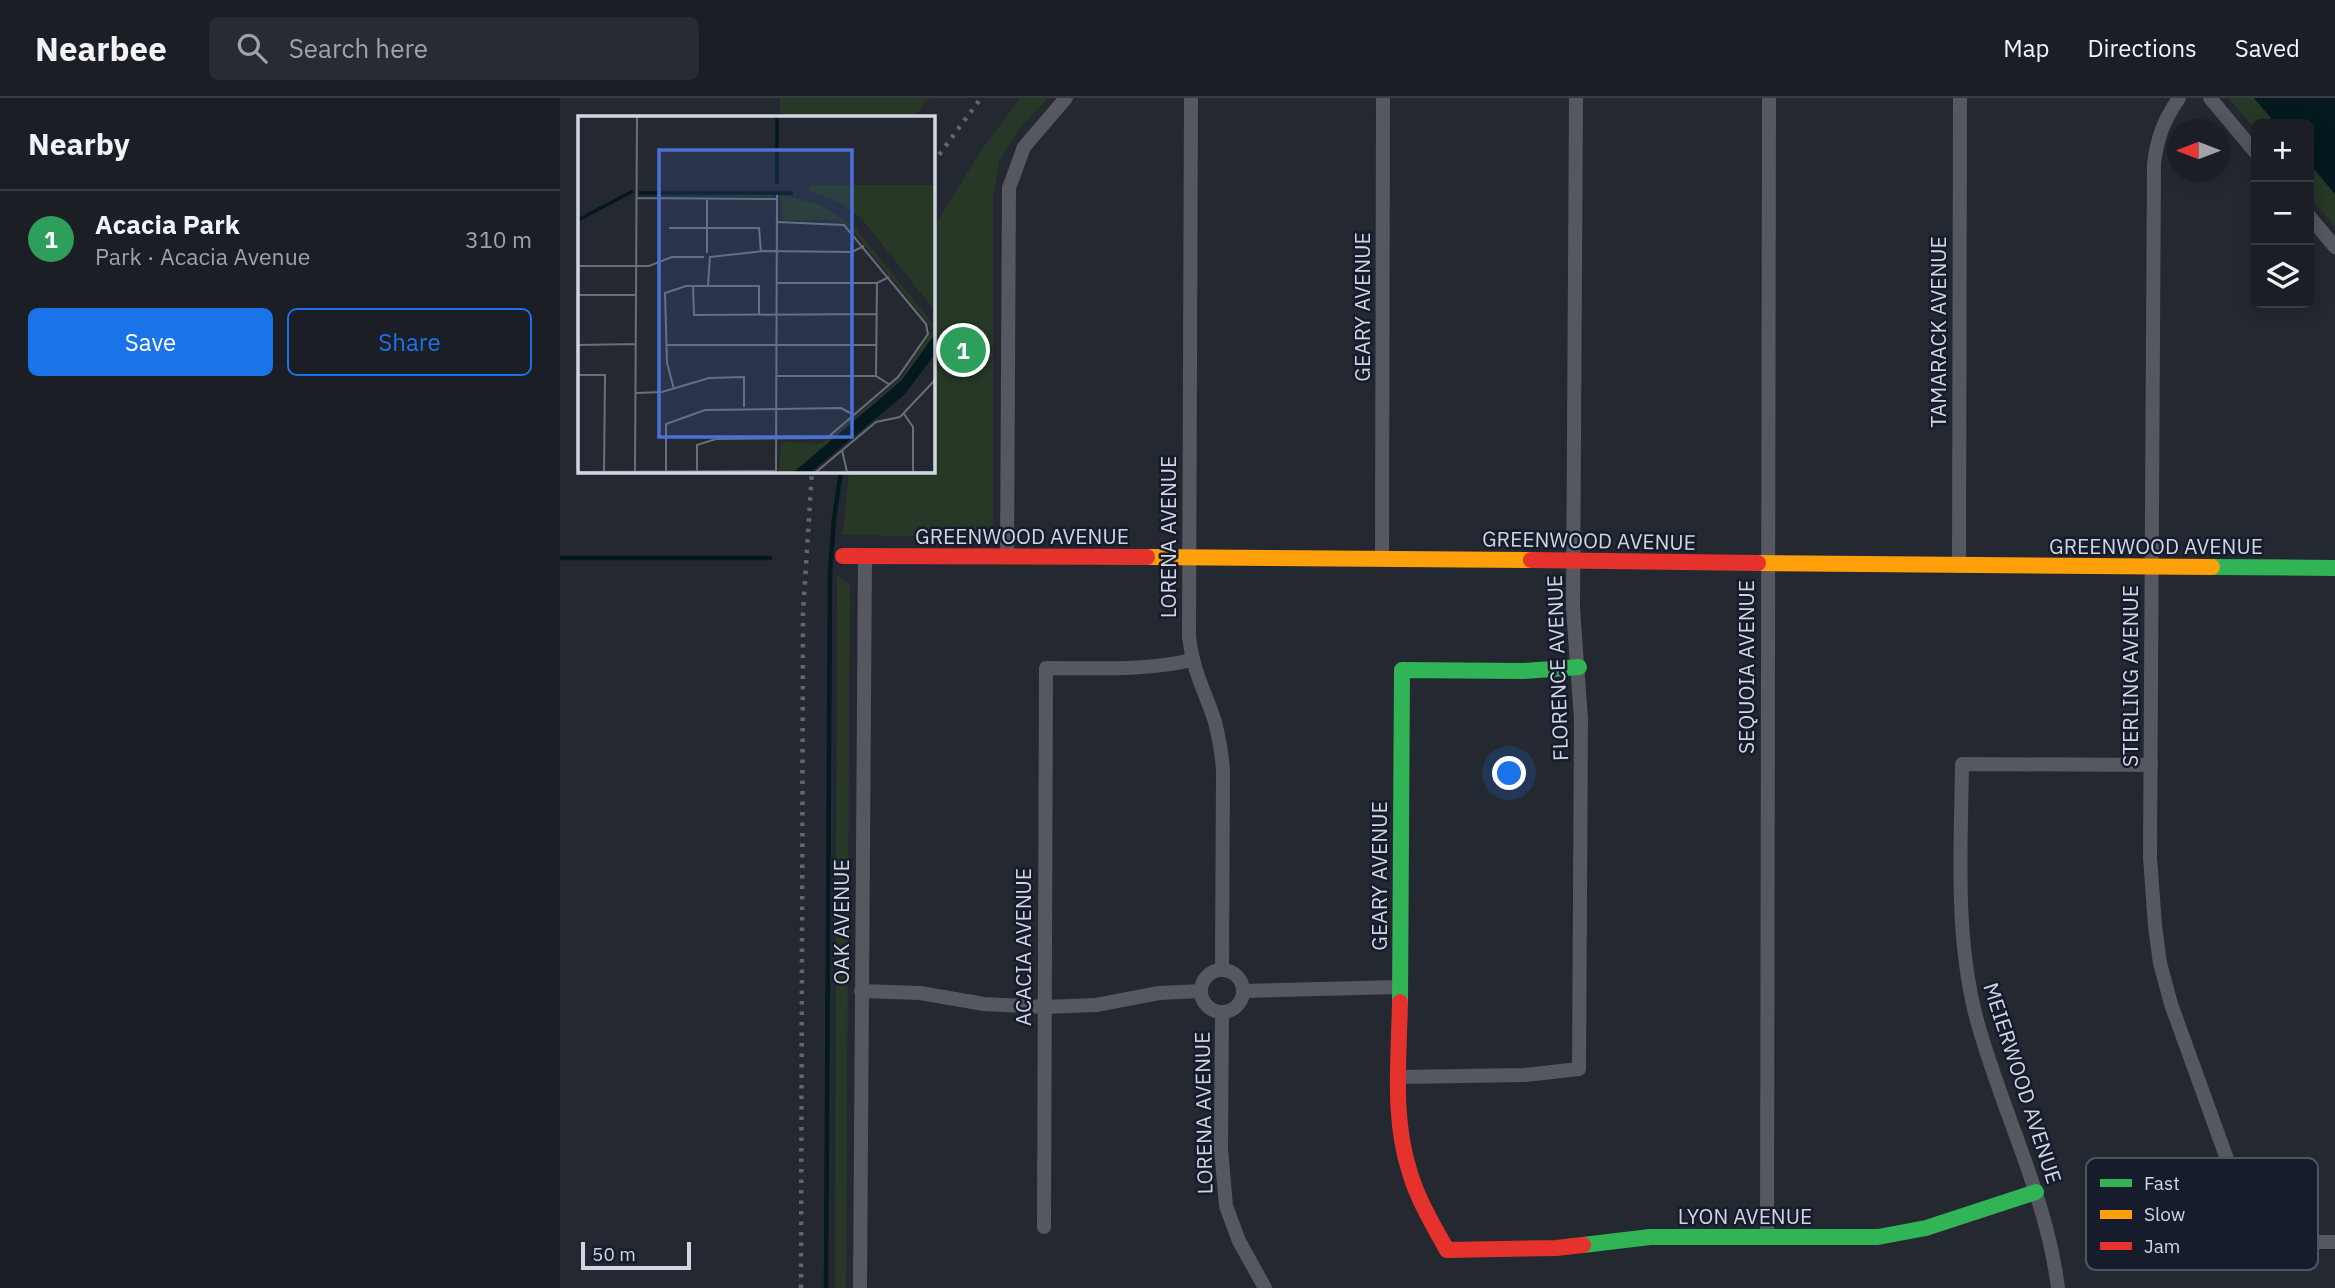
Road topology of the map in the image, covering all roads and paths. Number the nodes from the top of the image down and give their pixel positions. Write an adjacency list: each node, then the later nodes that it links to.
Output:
1 (1066, 98): 14 (street)
2 (1191, 98): 15 (street, LORENA AVENUE)
3 (1383, 98): 16 (street, GEARY AVENUE)
4 (1576, 98): 17 (street, FLORENCE AVENUE)
5 (1769, 98): 18 (street, SEQUOIA AVENUE)
6 (1960, 98): 19 (street, TAMARACK AVENUE)
7 (2179, 98): 20 (street, STERLING AVENUE)
8 (2210, 98): 9 (street)
9 (2251, 147)
10 (2314, 222): 11 (street)
11 (2335, 247)
12 (843, 556): 13 (street, GREENWOOD AVENUE)
13 (864, 556): 14 (street, GREENWOOD AVENUE); 27 (street, OAK AVENUE)
14 (1007, 557): 15 (street, GREENWOOD AVENUE)
15 (1190, 557): 16 (street, GREENWOOD AVENUE); 22 (street, LORENA AVENUE)
16 (1382, 559): 17 (street, GREENWOOD AVENUE)
17 (1574, 560): 18 (street, GREENWOOD AVENUE); 23 (street, FLORENCE AVENUE)
18 (1767, 564): 19 (street, GREENWOOD AVENUE); 36 (street, SEQUOIA AVENUE)
19 (1959, 566): 20 (street, GREENWOOD AVENUE)
20 (2151, 567): 21 (street, GREENWOOD AVENUE); 24 (street, STERLING AVENUE)
21 (2335, 568)
22 (1192, 660): 25 (street, LORENA AVENUE); 30 (street, ACACIA AVENUE)
23 (1578, 667): 26 (street, GEARY AVENUE); 32 (street, FLORENCE AVENUE)
24 (2151, 765): 33 (street, STERLING AVENUE); 34 (street, MEIERWOOD AVENUE)
25 (1222, 970): 28 (street); 29 (street)
26 (1399, 987): 28 (street); 32 (street, GEARY AVENUE)
27 (861, 990): 30 (street); 38 (street, OAK AVENUE)
28 (1243, 990): 31 (street)
29 (1201, 991): 30 (street); 31 (street)
30 (1044, 1007): 35 (street, ACACIA AVENUE)
31 (1222, 1012): 39 (street, LORENA AVENUE)
32 (1399, 1077): 37 (street, GEARY AVENUE)
33 (2227, 1158)
34 (2036, 1192): 36 (street, LYON AVENUE); 40 (street, MEIERWOOD AVENUE)
35 (1044, 1227)
36 (1767, 1237): 37 (street, LYON AVENUE)
37 (1447, 1250)
38 (860, 1288)
39 (1265, 1288)
40 (2058, 1288)

